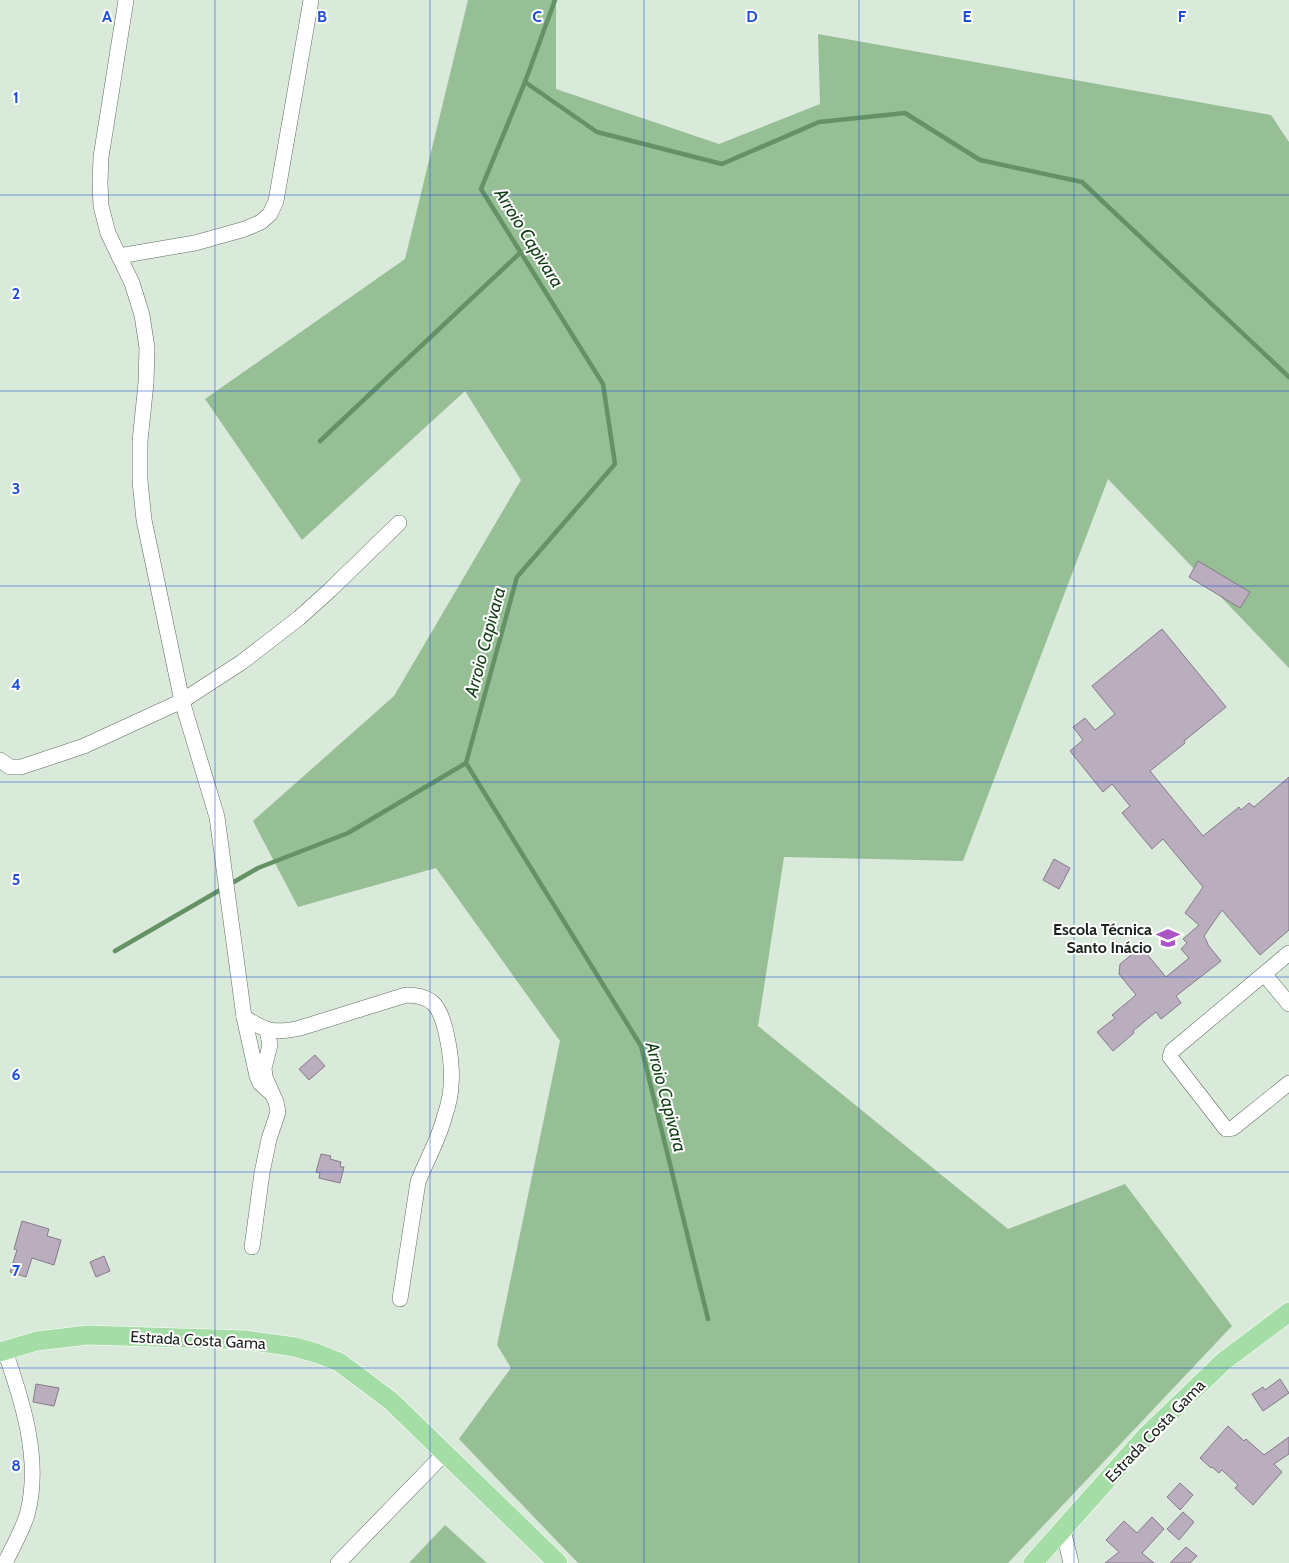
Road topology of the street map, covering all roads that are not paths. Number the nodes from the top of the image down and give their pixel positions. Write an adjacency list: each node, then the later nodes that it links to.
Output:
1 (126, 0): 3 (street)
2 (311, 0): 3 (street)
3 (119, 256): 5 (street)
4 (399, 523): 5 (street)
5 (182, 701): 6 (street); 10 (street)
6 (0, 760)
7 (1289, 953): 8 (street)
8 (1265, 974): 9 (street); 12 (street)
9 (1289, 1004)
10 (244, 1017): 11 (street); 13 (street)
11 (267, 1030): 13 (street); 15 (street)
12 (1289, 1083)
13 (271, 1093): 14 (street)
14 (252, 1247)
15 (400, 1299)
16 (1289, 1312): 19 (main road, Estrada Costa Gama)
17 (2, 1352): 18 (main road, Estrada Costa Gama); 21 (street)
18 (445, 1453): 22 (street); 23 (main road, Estrada Costa Gama)
19 (1063, 1530): 20 (main road, Estrada Costa Gama); 24 (street)
20 (1038, 1561)
21 (5, 1563)
22 (338, 1563)
23 (558, 1563)
24 (1071, 1563)

